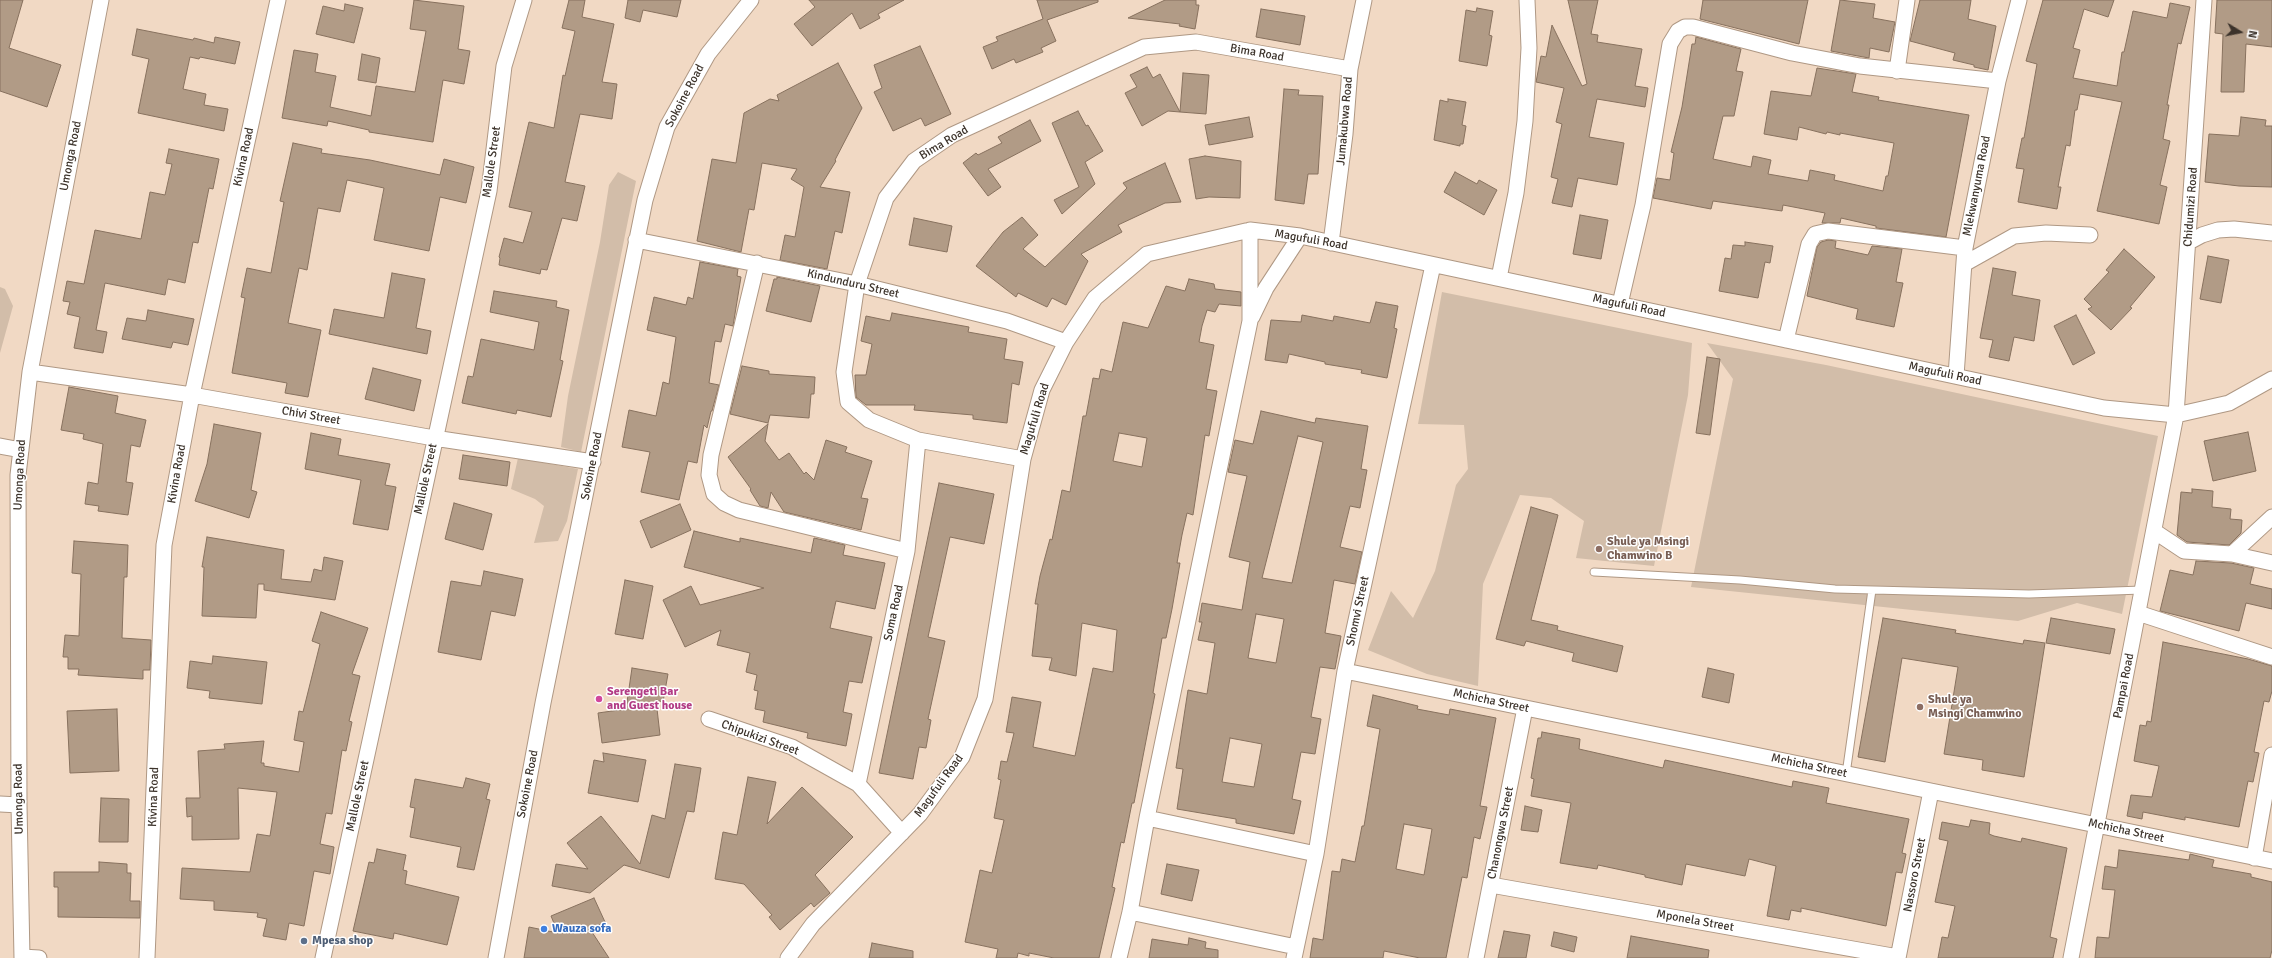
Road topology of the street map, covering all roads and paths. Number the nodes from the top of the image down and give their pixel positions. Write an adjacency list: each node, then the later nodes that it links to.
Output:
1 (101, 0): 32 (street, Umonga Road)
2 (278, 0): 35 (street, Kivina Road)
3 (524, 0): 37 (street, Mallole Street)
4 (752, 0): 19 (street, Sokoine Road)
5 (1364, 0): 11 (street, Jumakubwa Road)
6 (1376, 0): 11 (street)
7 (1527, 0): 26 (street)
8 (1907, 0): 13 (street)
9 (2019, 0): 14 (street, Mlekwanyuma Road)
10 (2204, 0): 20 (street, Chidumizi Road)
11 (1361, 22): 12 (street, Jumakubwa Road)
12 (1350, 68): 21 (street, Jumakubwa Road); 27 (street, Bima Road)
13 (1897, 71): 14 (street); 28 (street)
14 (1998, 82): 22 (street, Mlekwanyuma Road)
15 (1250, 230): 18 (street, Magufuli Road); 29 (street); 31 (street, Magufuli Road)
16 (2272, 233): 20 (street)
17 (2090, 235): 24 (street)
18 (1300, 236): 21 (street, Magufuli Road); 29 (street)
19 (636, 240): 23 (street, Kindunduru Street); 42 (street, Sokoine Road)
20 (2189, 242): 36 (street, Chidumizi Road)
21 (1331, 243): 25 (street, Magufuli Road)
22 (1965, 248): 24 (street, Mlekwanyuma Road); 30 (street)
23 (757, 263): 27 (street, Kindunduru Street); 45 (street)
24 (1964, 264): 33 (street, Mlekwanyuma Road)
25 (1433, 265): 26 (street, Magufuli Road); 53 (street, Shomvi Street)
26 (1499, 278): 28 (street, Magufuli Road)
27 (857, 284): 31 (street, Kindunduru Street); 38 (street, Bima Road)
28 (1620, 304): 30 (street, Magufuli Road)
29 (1250, 322): 62 (street)
30 (1786, 340): 33 (street, Magufuli Road)
31 (1066, 342): 41 (street, Magufuli Road)
32 (30, 372): 35 (street, Chivi Street); 40 (street, Umonga Road)
33 (1956, 376): 36 (street, Magufuli Road)
34 (2272, 379): 36 (street, Magufuli Road)
35 (192, 395): 37 (street, Chivi Street); 73 (street, Kivina Road)
36 (2176, 415): 44 (street, Pampai Road)
37 (434, 438): 42 (street, Chivi Street); 74 (street, Mallole Street)
38 (918, 440): 41 (street, Bima Road); 45 (street, Soma Road)
39 (0, 446): 40 (street)
40 (21, 450): 61 (street, Umonga Road)
41 (1023, 459): 64 (street, Magufuli Road)
42 (593, 462): 75 (street, Sokoine Road)
43 (2272, 517): 46 (street)
44 (2154, 531): 46 (street); 50 (street, Pampai Road)
45 (907, 551): 58 (street, Soma Road)
46 (2232, 554): 47 (street)
47 (2272, 563)
48 (1594, 572): 49 (lane)
49 (1872, 590): 50 (lane); 57 (lane)
50 (2142, 590): 51 (street, Pampai Road)
51 (2138, 613): 52 (street); 63 (street, Pampai Road)
52 (2272, 657)
53 (1345, 672): 54 (street, Mchicha Street); 65 (street, Shomvi Street)
54 (1525, 708): 57 (street, Mchicha Street); 68 (street, Chanongwa Street)
55 (709, 719): 58 (street, Chipukizi Street)
56 (2272, 755): 66 (street)
57 (1846, 774): 59 (street, Mchicha Street)
58 (858, 784): 64 (street, Chipukizi Street)
59 (1932, 791): 63 (street, Mchicha Street); 79 (street, Nassoro Street)
60 (0, 804): 61 (street)
61 (18, 805): 71 (street, Umonga Road)
62 (1147, 818): 65 (street); 69 (street)
63 (2097, 825): 66 (street, Mchicha Street); 80 (street, Pampai Road)
64 (902, 833): 76 (street, Magufuli Road)
65 (1316, 854): 70 (street, Shomvi Street)
66 (2254, 858): 67 (street, Mchicha Street)
67 (2272, 861)
68 (1491, 884): 78 (street, Chanongwa Street); 79 (street, Mponela Street)
69 (1130, 912): 70 (street); 77 (street)
70 (1295, 953)
71 (22, 958): 72 (street)
72 (39, 958)
73 (147, 958)
74 (323, 958)
75 (496, 958)
76 (788, 958)
77 (1118, 958)
78 (1476, 958)
79 (1898, 958)
80 (2071, 958)

